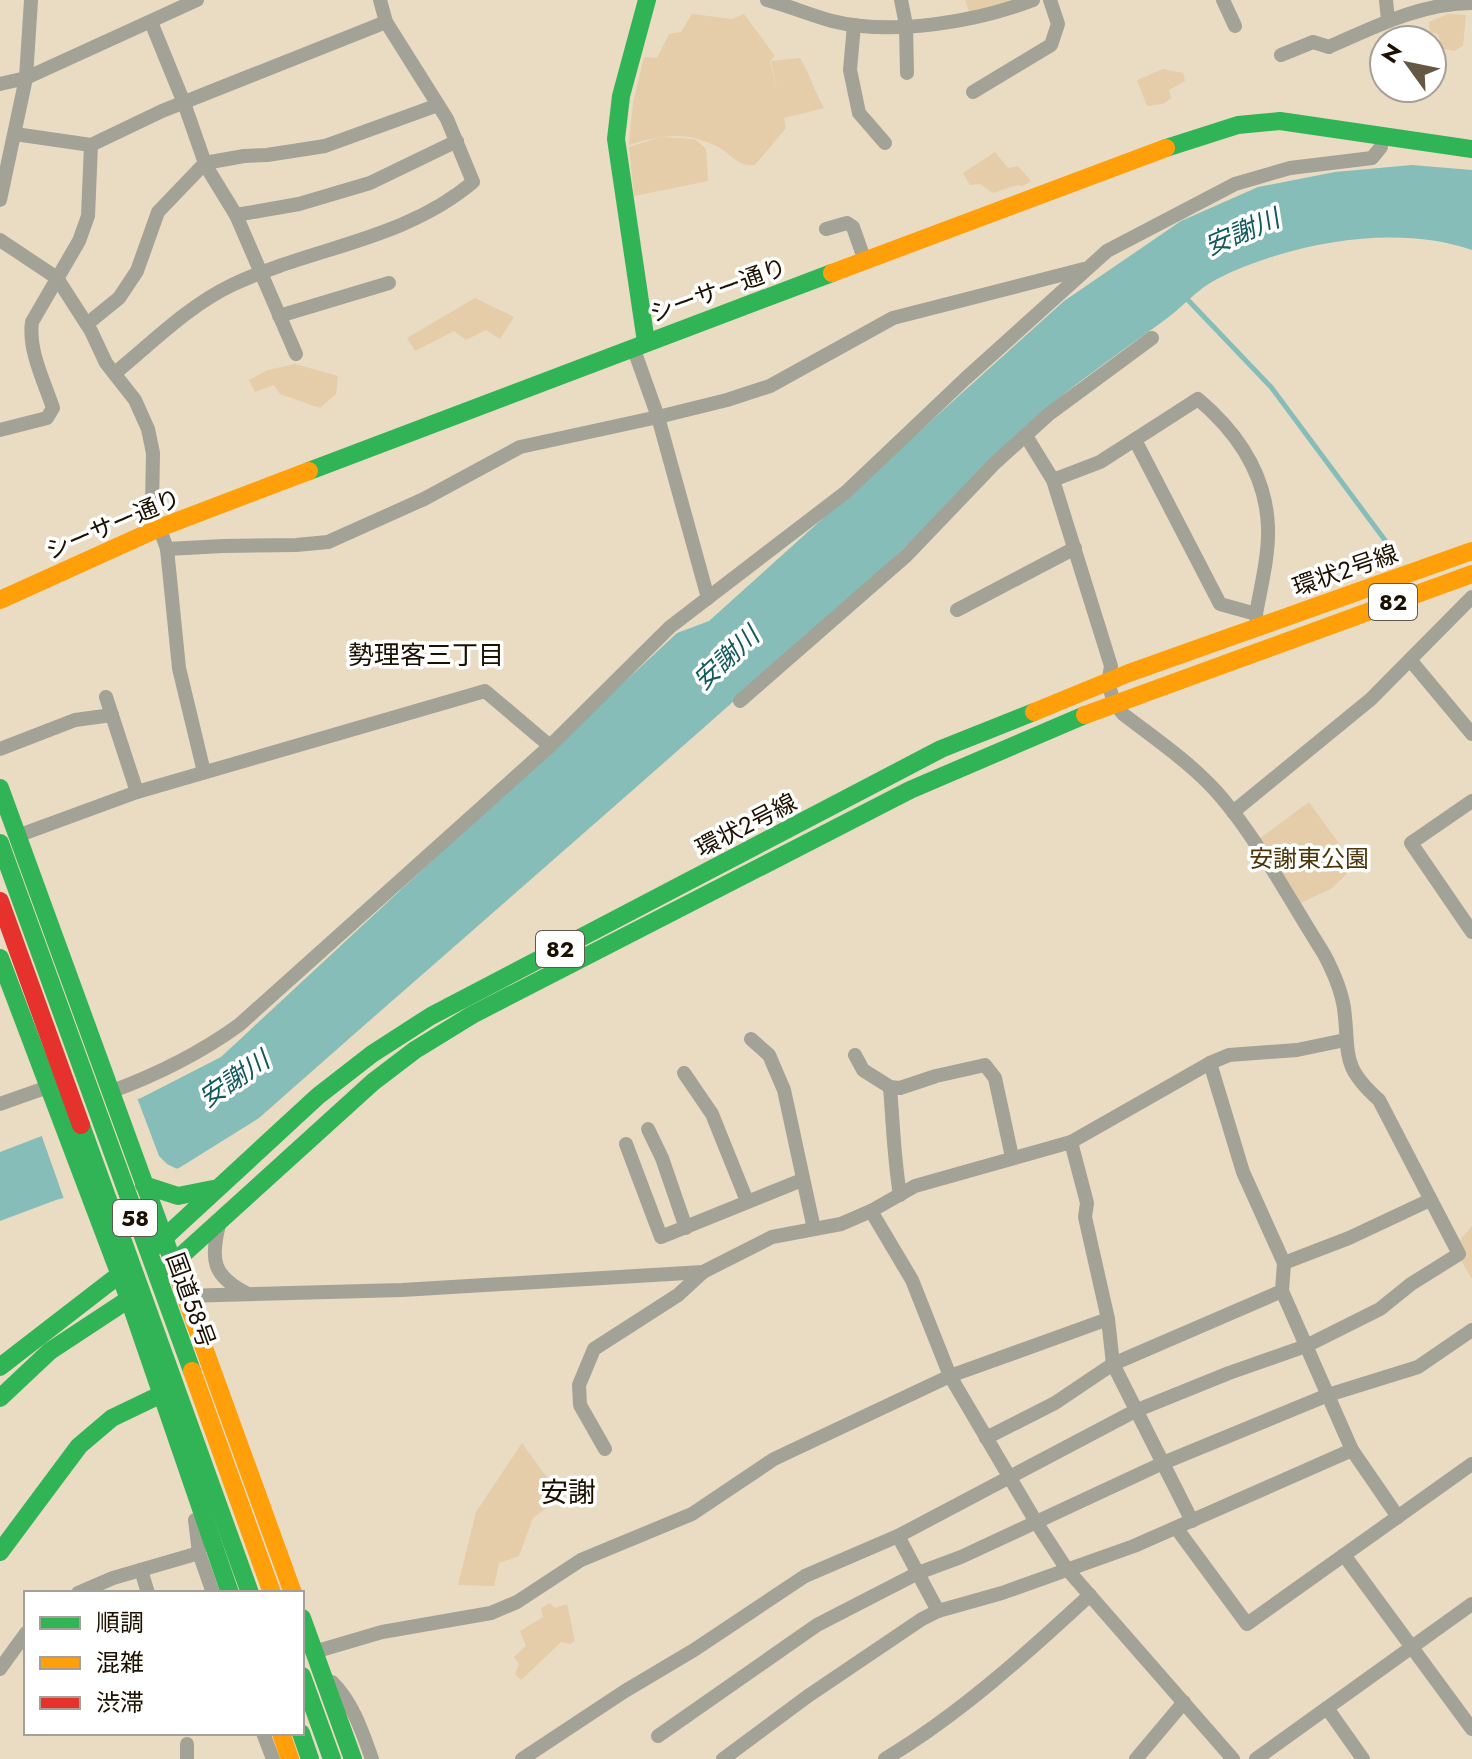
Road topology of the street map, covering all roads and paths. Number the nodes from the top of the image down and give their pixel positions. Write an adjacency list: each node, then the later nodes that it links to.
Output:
1 (31, 0): 20 (street)
2 (197, 0): 13 (street)
3 (380, 0): 14 (street)
4 (647, 0): 44 (main road)
5 (767, 0): 15 (street)
6 (901, 0): 16 (street)
7 (1033, 0): 16 (street)
8 (1050, 0): 22 (street)
9 (1223, 0): 17 (street)
10 (1386, 0): 12 (street)
11 (1469, 2): 12 (street)
12 (1388, 20): 18 (street)
13 (151, 22): 20 (street); 23 (street)
14 (386, 22): 23 (street); 24 (street)
15 (854, 25): 16 (street); 28 (street)
16 (906, 25): 19 (street)
17 (1235, 26)
18 (1281, 55)
19 (907, 73)
20 (26, 78): 21 (street); 25 (street)
21 (0, 84)
22 (973, 92)
23 (184, 103): 29 (street); 31 (street)
24 (438, 105): 27 (street); 31 (street)
25 (15, 134): 29 (street); 32 (street)
26 (1381, 134): 30 (main road, シーサー通り); 36 (main road, シーサー通り); 37 (street)
27 (457, 141): 33 (street); 38 (street)
28 (885, 143)
29 (91, 145): 39 (street)
30 (1472, 149)
31 (205, 163): 33 (street); 42 (street)
32 (0, 200)
33 (236, 215): 38 (street)
34 (826, 229): 36 (street)
35 (0, 240): 39 (street)
36 (865, 261): 44 (main road, シーサー通り)
37 (1084, 269): 47 (street); 58 (street)
38 (261, 275): 41 (street); 46 (street)
39 (57, 278): 42 (street); 48 (street)
40 (389, 283): 41 (street)
41 (279, 316): 45 (street)
42 (87, 324): 46 (street)
43 (1152, 338): 49 (street)
44 (640, 344): 47 (street); 52 (main road, シーサー通り)
45 (296, 354)
46 (115, 373): 52 (street)
47 (658, 417): 54 (street); 58 (street)
48 (0, 430)
49 (1026, 436): 51 (street); 66 (street)
50 (1135, 440): 51 (street); 61 (street); 61 (street)
51 (1053, 480): 53 (street)
52 (159, 528): 54 (street); 59 (main road, シーサー通り)
53 (1075, 548): 60 (street); 64 (street)
54 (167, 549): 72 (street)
55 (1472, 551): 61 (main road, 環状2号線 / 82)
56 (1472, 574): 62 (main road, 環状2号線 / 82)
57 (1472, 597): 63 (street)
58 (708, 598): 70 (street)
59 (0, 600)
60 (957, 610)
61 (1257, 620): 62 (street); 64 (main road, 環状2号線 / 82)
62 (1265, 647): 67 (main road, 環状2号線 / 82)
63 (1411, 661): 69 (street); 76 (street)
64 (1108, 681): 67 (street); 96 (main road, 環状2号線 / 82)
65 (106, 697): 68 (street)
66 (740, 701)
67 (1113, 703): 76 (street); 101 (main road, 環状2号線 / 82)
68 (112, 715): 71 (street); 74 (street)
69 (1472, 734)
70 (550, 746): 72 (street); 88 (street)
71 (0, 749)
72 (204, 772): 74 (street)
73 (0, 788): 77 (main road, 58)
74 (137, 792): 77 (street)
75 (1472, 801): 79 (street)
76 (1233, 812): 82 (street)
77 (9, 840): 88 (main road, 58); 146 (main road, 国道58号 / 58, bridge)
78 (0, 901): 145 (main road, 国道58号 / 58, bridge)
79 (1472, 932)
80 (0, 958): 86 (main road, 58)
81 (751, 1039): 94 (street)
82 (1345, 1040): 84 (street); 98 (street)
83 (855, 1055): 87 (street)
84 (1210, 1063): 91 (street); 106 (street)
85 (684, 1073): 99 (street)
86 (48, 1087): 89 (street); 108 (main road, 58)
87 (890, 1087): 93 (street); 97 (street)
88 (112, 1098): 95 (main road, 58)
89 (0, 1104)
90 (648, 1129): 102 (street)
91 (1071, 1142): 93 (street); 113 (street)
92 (626, 1144): 102 (street)
93 (1012, 1157): 97 (street)
94 (802, 1180): 99 (street); 103 (street)
95 (143, 1184): 96 (main road); 104 (main road, 58)
96 (216, 1188): 104 (main road, 環状2号線 / 82)
97 (900, 1195): 100 (street)
98 (1430, 1200): 106 (street); 115 (street)
99 (747, 1201): 102 (street)
100 (871, 1211): 103 (street); 118 (street)
101 (220, 1221): 105 (main road, 環状2号線 / 82); 110 (street)
102 (686, 1228)
103 (814, 1229): 107 (street)
104 (165, 1238): 105 (main road, 58); 108 (main road, 環状2号線 / 82)
105 (175, 1263): 111 (main road, 58); 112 (main road, 環状2号線 / 82)
106 (1284, 1263): 109 (street)
107 (703, 1272): 110 (street); 124 (street)
108 (119, 1275): 112 (main road, 58); 117 (main road, 環状2号線)
109 (1282, 1291): 115 (street); 116 (street)
110 (246, 1293): 111 (street)
111 (187, 1296): 112 (street); 147 (main road, 58)
112 (129, 1299): 119 (main road, 58); 121 (main road, 環状2号線)
113 (1108, 1319): 116 (street); 118 (street)
114 (1472, 1330): 120 (street)
115 (1306, 1346): 120 (street); 122 (street)
116 (1113, 1364): 122 (street); 123 (street)
117 (0, 1367)
118 (950, 1376): 123 (street); 154 (street)
119 (162, 1394): 129 (main road, 58); 135 (main road)
120 (1328, 1395): 125 (street); 126 (street)
121 (0, 1398)
122 (1135, 1411): 126 (street); 128 (street)
123 (986, 1438): 128 (street)
124 (605, 1449)
125 (1352, 1450): 130 (street); 131 (street)
126 (1163, 1463): 131 (street); 132 (street)
127 (1472, 1464): 130 (street)
128 (1011, 1478): 132 (street); 134 (street)
129 (194, 1484): 136 (street); 144 (main road, 58)
130 (1398, 1517): 137 (street)
131 (1192, 1521): 133 (street)
132 (1036, 1522): 138 (street); 140 (street)
133 (1177, 1529): 137 (street); 138 (street)
134 (898, 1536): 140 (street); 170 (street)
135 (3, 1543)
136 (199, 1553): 139 (street); 143 (street)
137 (1344, 1555): 153 (street)
138 (1066, 1568): 148 (street); 150 (street)
139 (141, 1570): 141 (street); 142 (street)
140 (918, 1573): 150 (street); 163 (street)
141 (83, 1591)
142 (147, 1591)
143 (212, 1591)
144 (229, 1591)
145 (249, 1591)
146 (271, 1591)
147 (292, 1591)
148 (1090, 1595): 157 (street); 172 (street)
149 (1472, 1604): 153 (street)
150 (938, 1611): 171 (street)
151 (304, 1624): 154 (main road)
152 (24, 1636): 155 (street)
153 (1412, 1647): 158 (street); 159 (street)
154 (317, 1661): 168 (main road); 169 (street)
155 (0, 1669)
156 (304, 1682): 167 (main road)
157 (1184, 1702): 173 (street); 174 (street)
158 (1327, 1708): 175 (street); 176 (street)
159 (1472, 1729)
160 (264, 1735): 164 (street)
161 (282, 1735): 165 (main road)
162 (302, 1735): 166 (main road)
163 (658, 1736)
164 (273, 1759)
165 (290, 1759)
166 (310, 1759)
167 (332, 1759)
168 (353, 1759)
169 (372, 1759)
170 (522, 1759)
171 (723, 1759)
172 (885, 1759)
173 (1136, 1759)
174 (1233, 1759)
175 (1256, 1759)
176 (1363, 1759)

